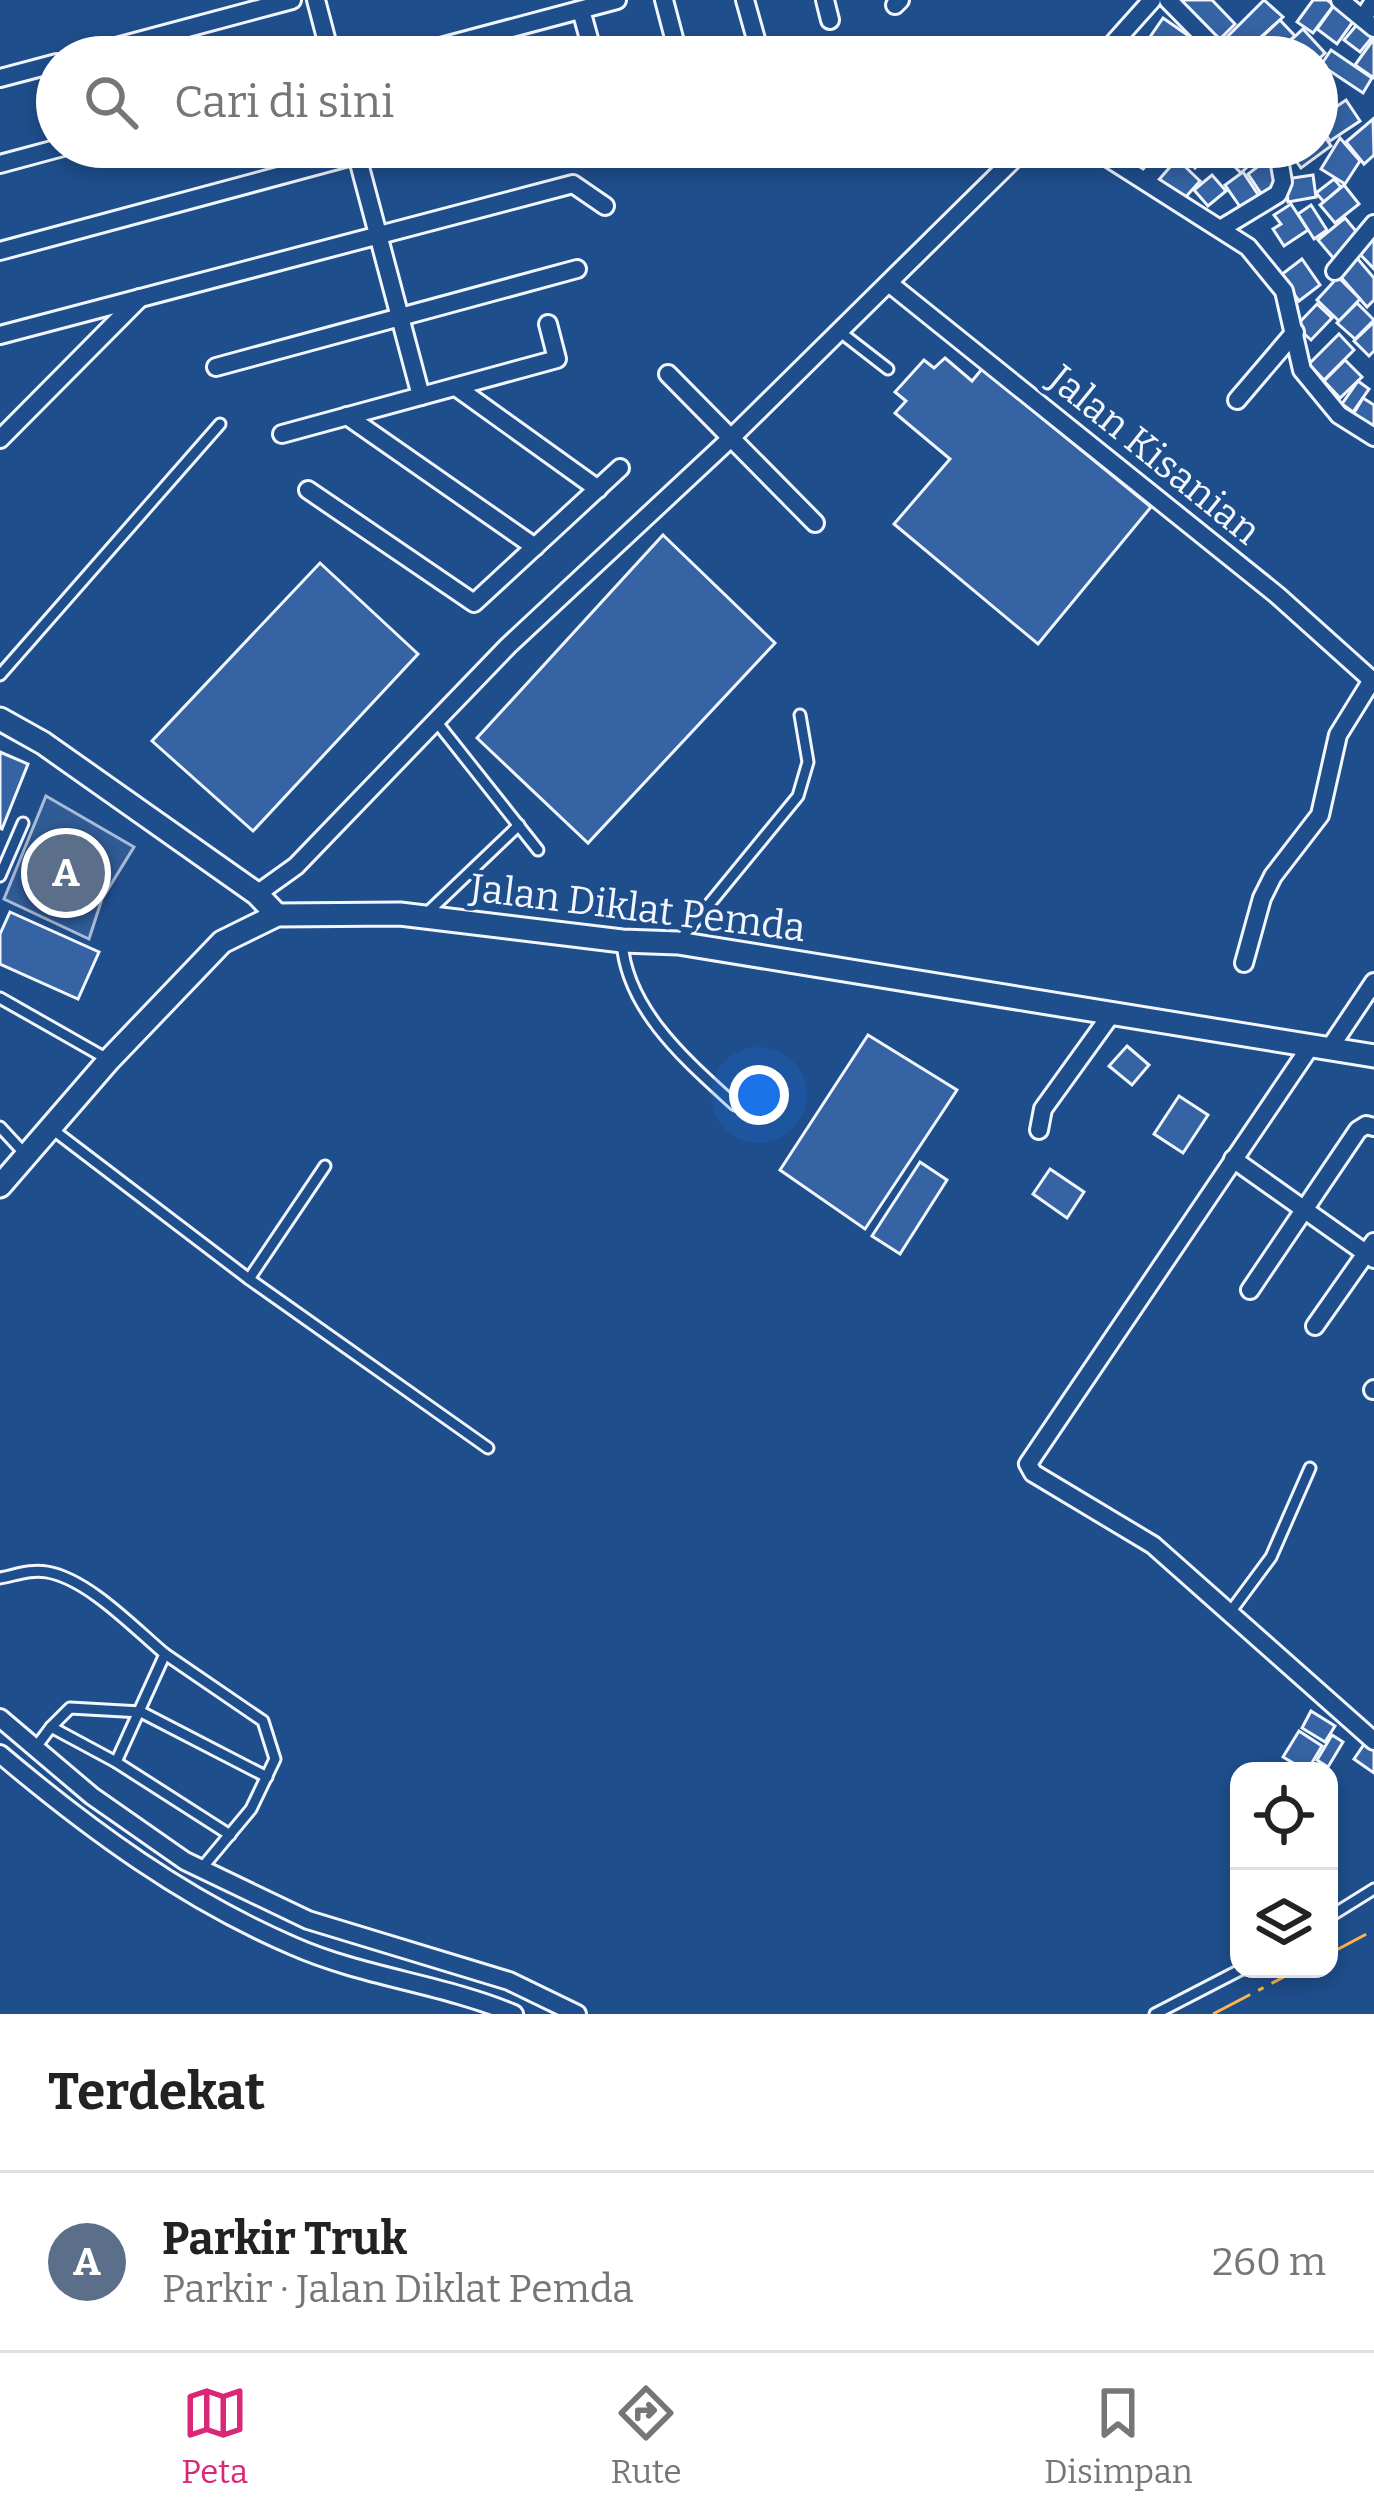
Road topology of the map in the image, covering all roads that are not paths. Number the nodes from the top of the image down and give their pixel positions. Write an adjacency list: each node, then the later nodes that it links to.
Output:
1 (292, 0): 14 (street)
2 (316, 0): 15 (street)
3 (617, 0): 11 (street)
4 (664, 0): 18 (street)
5 (745, 0): 19 (street)
6 (825, 0): 12 (street)
7 (1152, 0): 20 (street)
8 (1168, 0): 21 (street)
9 (1340, 0): 13 (street)
10 (1374, 2): 13 (street)
11 (581, 10): 16 (street); 17 (street)
12 (830, 20)
13 (1368, 23)
14 (157, 36)
15 (325, 36)
16 (483, 36)
17 (588, 36)
18 (673, 36)
19 (754, 36)
20 (1120, 36)
21 (1203, 36)
22 (36, 69): 23 (street)
23 (0, 78)
24 (36, 154): 25 (street)
25 (0, 164)
26 (295, 168): 37 (street)
27 (361, 168): 36 (street)
28 (1005, 168): 40 (street)
29 (1126, 168): 32 (street)
30 (1157, 168): 32 (street)
31 (1281, 168): 35 (street)
32 (1146, 180): 35 (street)
33 (604, 206): 36 (street)
34 (1374, 224): 39 (street)
35 (1222, 228): 45 (street)
36 (379, 236): 41 (street); 42 (street)
37 (0, 251)
38 (577, 269): 42 (street)
39 (1335, 271)
40 (890, 284): 44 (street); 65 (street, Jalan Kisanian)
41 (141, 298): 46 (street); 55 (street)
42 (400, 317): 47 (street); 51 (street)
43 (548, 324): 50 (street)
44 (839, 331): 48 (lane); 58 (street)
45 (1295, 332): 52 (street); 57 (street)
46 (0, 335)
47 (215, 367)
48 (888, 369)
49 (668, 374): 58 (street)
50 (456, 387): 51 (street); 60 (street)
51 (421, 396): 53 (street)
52 (1237, 400)
53 (347, 416): 56 (street); 63 (street)
54 (220, 424): 64 (lane)
55 (4, 429)
56 (283, 434)
57 (1373, 434)
58 (730, 439): 62 (street); 68 (street)
59 (620, 468): 60 (street)
60 (598, 489): 63 (street)
61 (308, 490): 63 (street)
62 (814, 523)
63 (535, 547)
64 (0, 676)
65 (1373, 681): 78 (street)
66 (800, 715): 77 (lane)
67 (0, 719): 73 (street)
68 (435, 720): 70 (lane); 73 (street)
69 (22, 824): 72 (lane)
70 (519, 825): 71 (lane); 75 (lane)
71 (538, 850)
72 (0, 876)
73 (257, 894): 74 (street)
74 (278, 915): 75 (street, Jalan Diklat Pemda); 84 (street, Jalan Diklat Pemda)
75 (423, 916): 76 (street, Jalan Diklat Pemda)
76 (622, 940): 77 (street, Jalan Diklat Pemda); 85 (lane)
77 (678, 944): 81 (street, Jalan Diklat Pemda)
78 (1244, 963)
79 (1374, 982): 82 (street)
80 (0, 998): 84 (lane)
81 (1109, 1016): 82 (street, Jalan Diklat Pemda); 89 (street)
82 (1320, 1048): 83 (street, Jalan Diklat Pemda); 91 (street)
83 (1374, 1056)
84 (109, 1060): 88 (street, Jalan Diklat Pemda)
85 (735, 1105)
86 (0, 1127): 90 (lane)
87 (1374, 1127): 94 (street)
88 (51, 1128): 90 (street, Jalan Diklat Pemda); 96 (lane)
89 (1039, 1130)
90 (27, 1157): 93 (street, Jalan Diklat Pemda)
91 (1238, 1161): 94 (street); 102 (street)
92 (325, 1166): 96 (lane)
93 (0, 1186)
94 (1303, 1208): 95 (street); 97 (street)
95 (1371, 1252): 98 (street)
96 (249, 1279): 99 (lane)
97 (1250, 1290)
98 (1315, 1326)
99 (488, 1448)
100 (1310, 1468): 102 (lane)
101 (0, 1578): 103 (lane)
102 (1228, 1615): 107 (street)
103 (165, 1654): 104 (lane); 111 (lane)
104 (141, 1712): 106 (lane); 110 (lane); 111 (lane)
105 (0, 1718): 108 (street)
106 (51, 1727): 108 (lane); 110 (lane)
107 (1374, 1741)
108 (36, 1747): 113 (street)
109 (0, 1754): 117 (street)
110 (116, 1762): 112 (lane)
111 (267, 1777): 112 (lane)
112 (230, 1835): 113 (lane)
113 (202, 1869): 118 (street)
114 (1374, 1888): 115 (lane)
115 (1338, 1911)
116 (1230, 1975): 119 (lane)
117 (514, 2014)
118 (578, 2014)
119 (1156, 2014)

